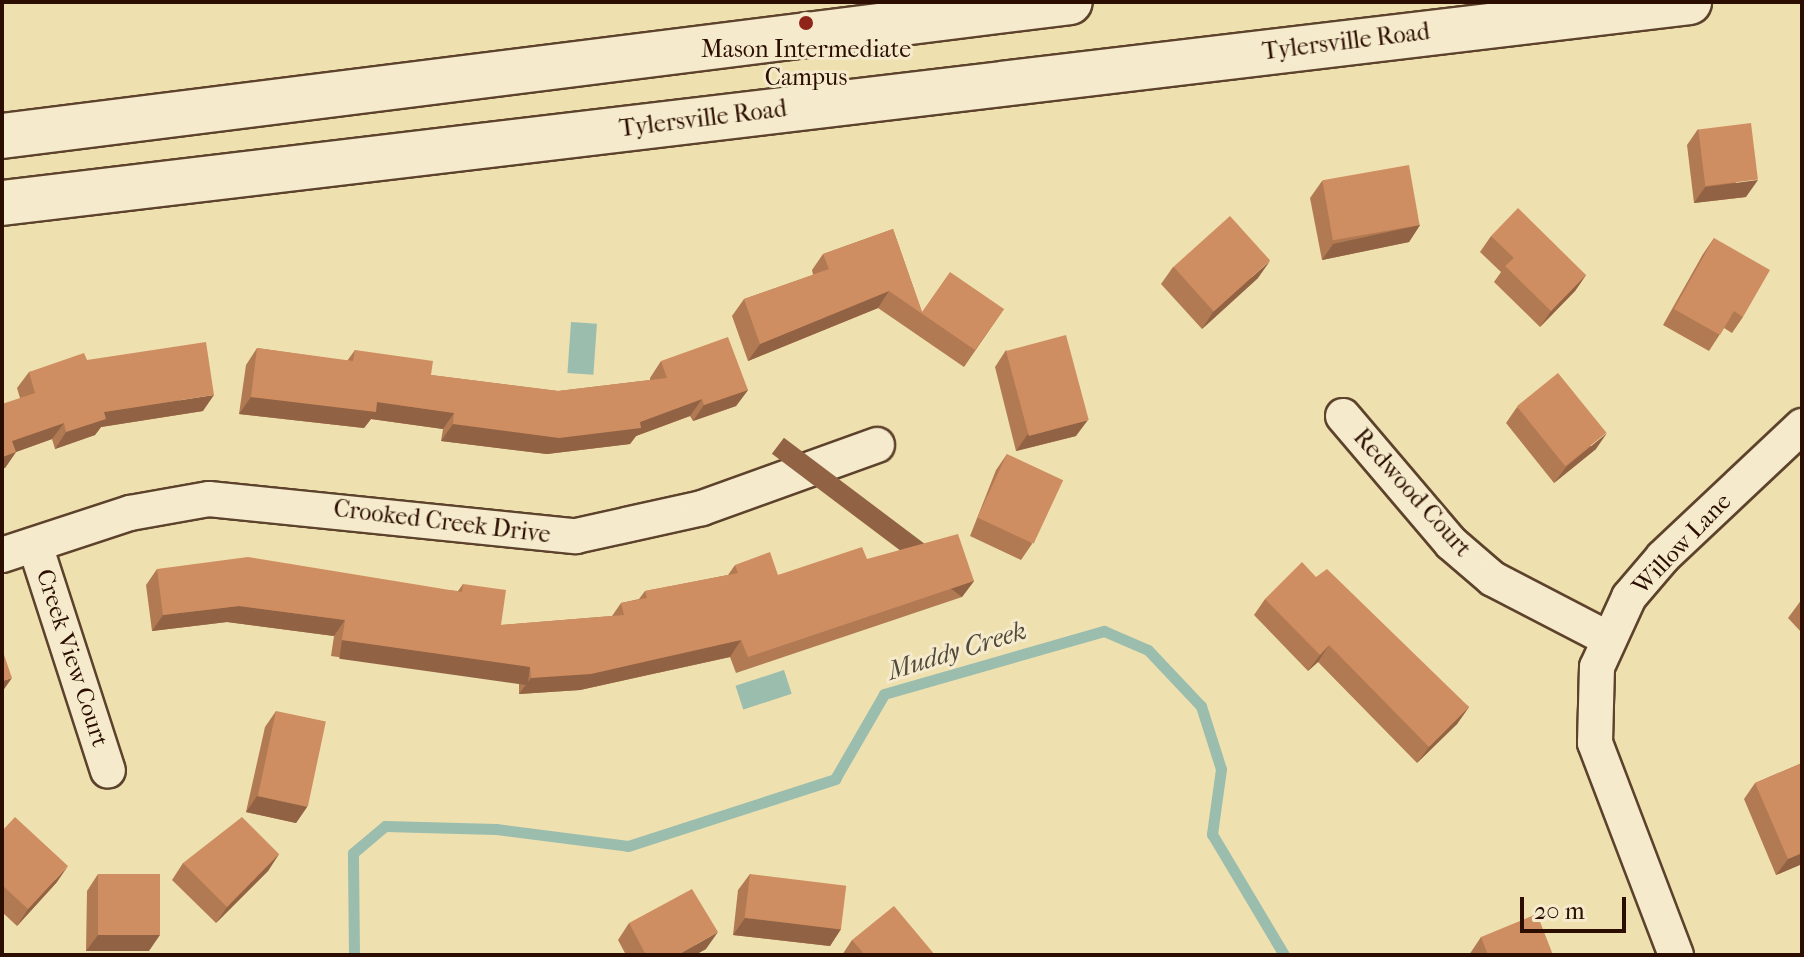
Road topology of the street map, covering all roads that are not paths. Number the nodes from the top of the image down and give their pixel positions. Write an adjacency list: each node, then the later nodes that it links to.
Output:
1 (1070, 2): 3 (main road)
2 (1689, 2): 4 (main road, Tylersville Road)
3 (2, 136)
4 (2, 203)
5 (1343, 416): 10 (street, Redwood Court)
6 (1802, 426): 10 (street, Willow Lane)
7 (877, 445): 8 (street, Crooked Creek Drive)
8 (35, 545): 9 (street, Crooked Creek Drive); 11 (street, Creek View Court)
9 (2, 555)
10 (1607, 638): 12 (street, Willow Lane)
11 (108, 771)
12 (1676, 955)

